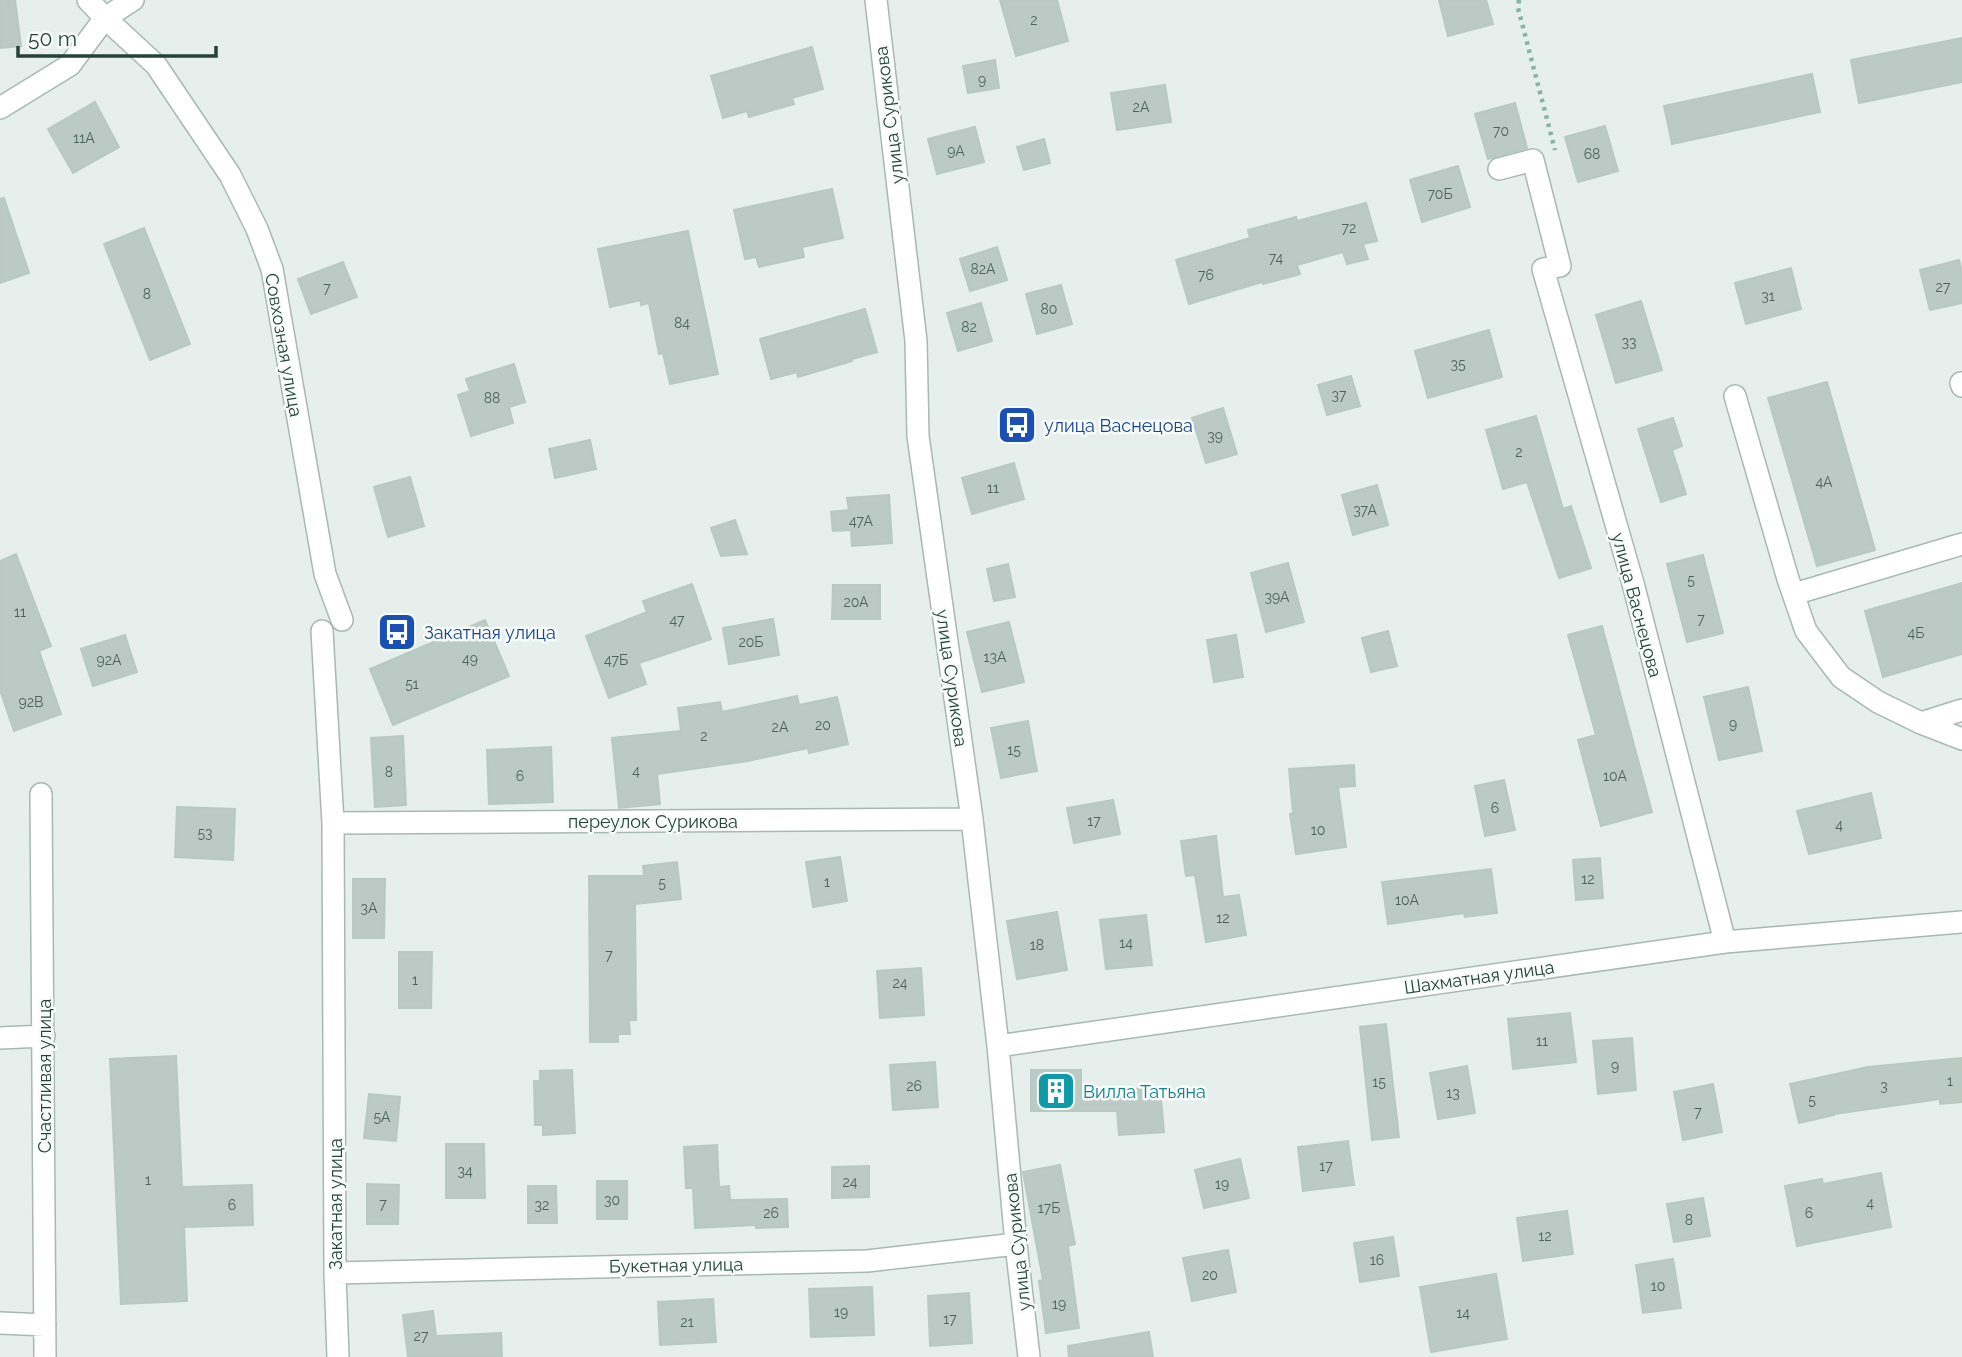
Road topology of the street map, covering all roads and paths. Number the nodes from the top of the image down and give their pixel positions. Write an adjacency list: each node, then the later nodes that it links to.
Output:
1 (88, 0): 5 (street, Совхозная улица)
2 (132, 0): 5 (street)
3 (876, 0): 18 (street, улица Сурикова)
4 (1519, 0): 7 (path)
5 (105, 18): 6 (street); 12 (street, Совхозная улица)
6 (0, 108)
7 (1555, 150)
8 (1499, 169): 21 (street, улица Васнецова)
9 (1735, 396): 11 (street)
10 (1962, 544): 11 (street)
11 (1794, 594): 15 (street)
12 (342, 620)
13 (322, 631): 19 (street, Закатная улица)
14 (1962, 710): 15 (street)
15 (1921, 723): 16 (street)
16 (1962, 739)
17 (41, 794): 22 (street, Счастливая улица)
18 (972, 819): 19 (street, переулок Сурикова); 24 (street, улица Сурикова)
19 (333, 823): 26 (street, Закатная улица)
20 (1962, 922): 21 (street, Шахматная улица)
21 (1725, 942): 24 (street, Шахматная улица)
22 (44, 1036): 23 (street); 28 (street, Счастливая улица)
23 (0, 1038)
24 (998, 1046): 25 (street, улица Сурикова)
25 (1016, 1244): 26 (street, Букетная улица); 31 (street, улица Сурикова)
26 (335, 1273): 30 (street, Закатная улица)
27 (0, 1323): 28 (street)
28 (45, 1325): 29 (street, Счастливая улица)
29 (45, 1357)
30 (338, 1357)
31 (1029, 1357)

